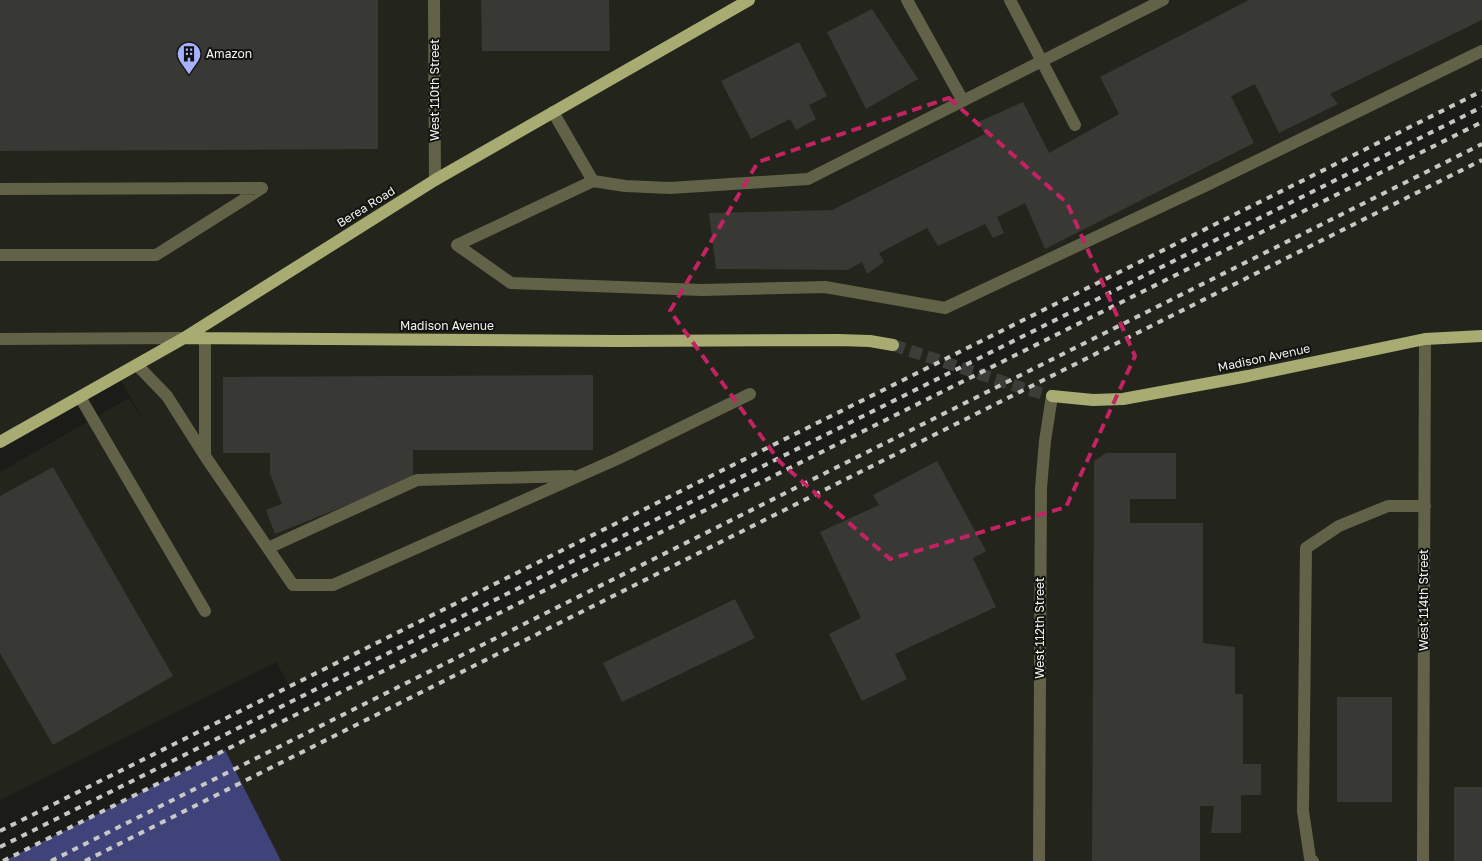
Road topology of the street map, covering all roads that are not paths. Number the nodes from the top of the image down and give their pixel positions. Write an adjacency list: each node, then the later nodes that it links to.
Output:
1 (434, 0): 11 (street, West 110th Street)
2 (908, 0): 8 (street)
3 (1010, 0): 7 (street)
4 (1163, 0): 7 (street)
5 (745, 1): 9 (main road, Berea Road)
6 (1482, 51): 12 (street)
7 (1042, 61): 8 (street); 10 (street)
8 (963, 101): 12 (street)
9 (553, 112): 11 (main road, Berea Road); 12 (street)
10 (1075, 125)
11 (435, 180): 16 (main road, Berea Road)
12 (593, 181)
13 (0, 189): 14 (street)
14 (0, 255)
15 (1482, 336): 18 (main road, Madison Avenue)
16 (184, 338): 17 (main road, Madison Avenue); 19 (street, Madison Avenue); 21 (main road, Berea Road)
17 (205, 338): 20 (main road, Madison Avenue); 26 (street)
18 (1425, 338): 23 (main road, Madison Avenue); 28 (street, West 114th Street)
19 (0, 339)
20 (893, 345)
21 (137, 365): 24 (main road, Berea Road); 26 (street)
22 (750, 394): 27 (street)
23 (1052, 396): 31 (street, West 112th Street)
24 (80, 397): 25 (main road, Berea Road); 30 (street)
25 (0, 442)
26 (205, 456): 29 (street)
27 (580, 475): 29 (street); 29 (street)
28 (1425, 506): 32 (street); 33 (street, West 114th Street)
29 (268, 548)
30 (205, 611)
31 (1039, 861)
32 (1313, 861)
33 (1423, 861)

